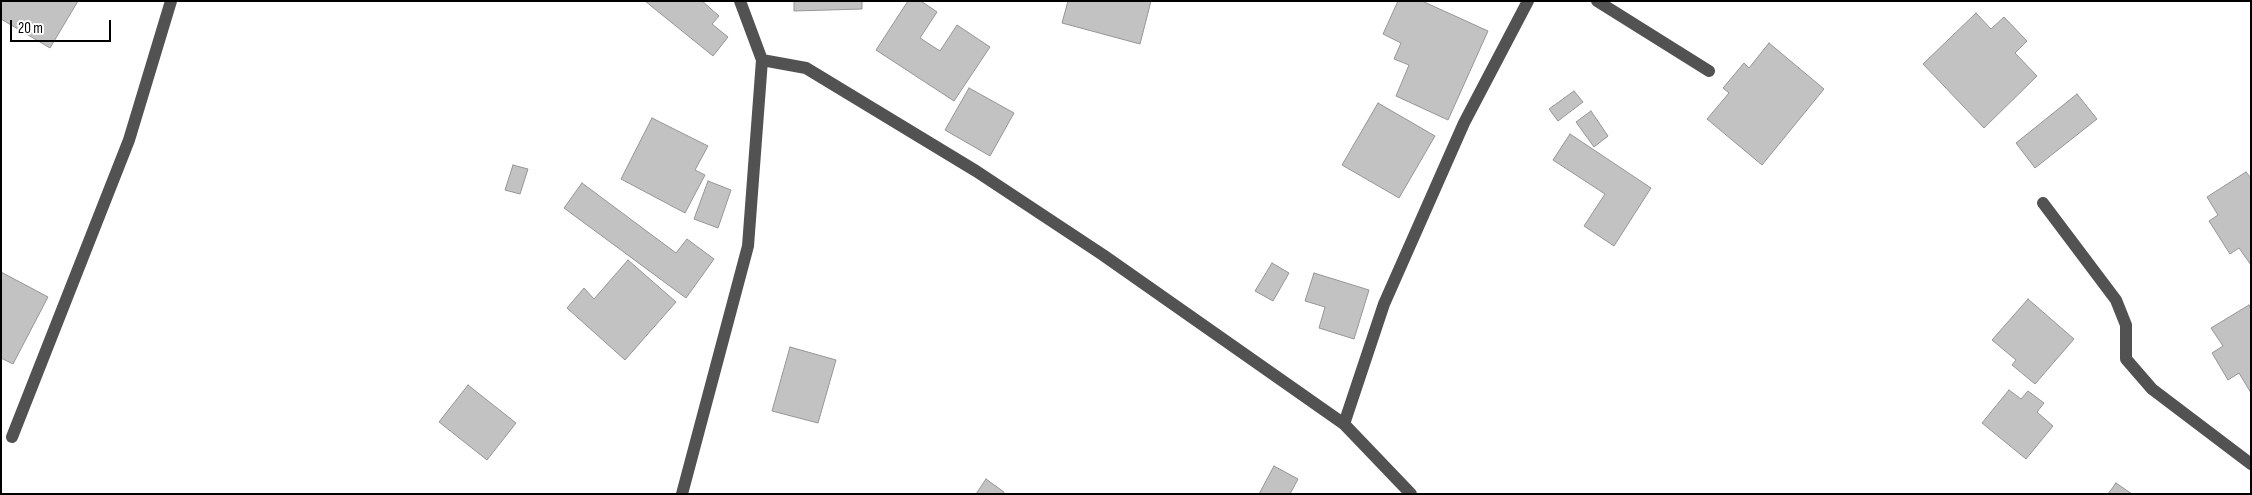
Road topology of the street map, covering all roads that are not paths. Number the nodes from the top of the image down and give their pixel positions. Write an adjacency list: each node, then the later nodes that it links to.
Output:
1 (171, 1): 9 (street)
2 (740, 1): 5 (street)
3 (1528, 1): 8 (street)
4 (1597, 1): 6 (street)
5 (762, 60): 8 (street); 11 (street)
6 (1709, 71)
7 (2043, 203): 10 (street)
8 (1344, 424): 12 (street)
9 (12, 437)
10 (2251, 464)
11 (682, 494)
12 (1411, 494)

